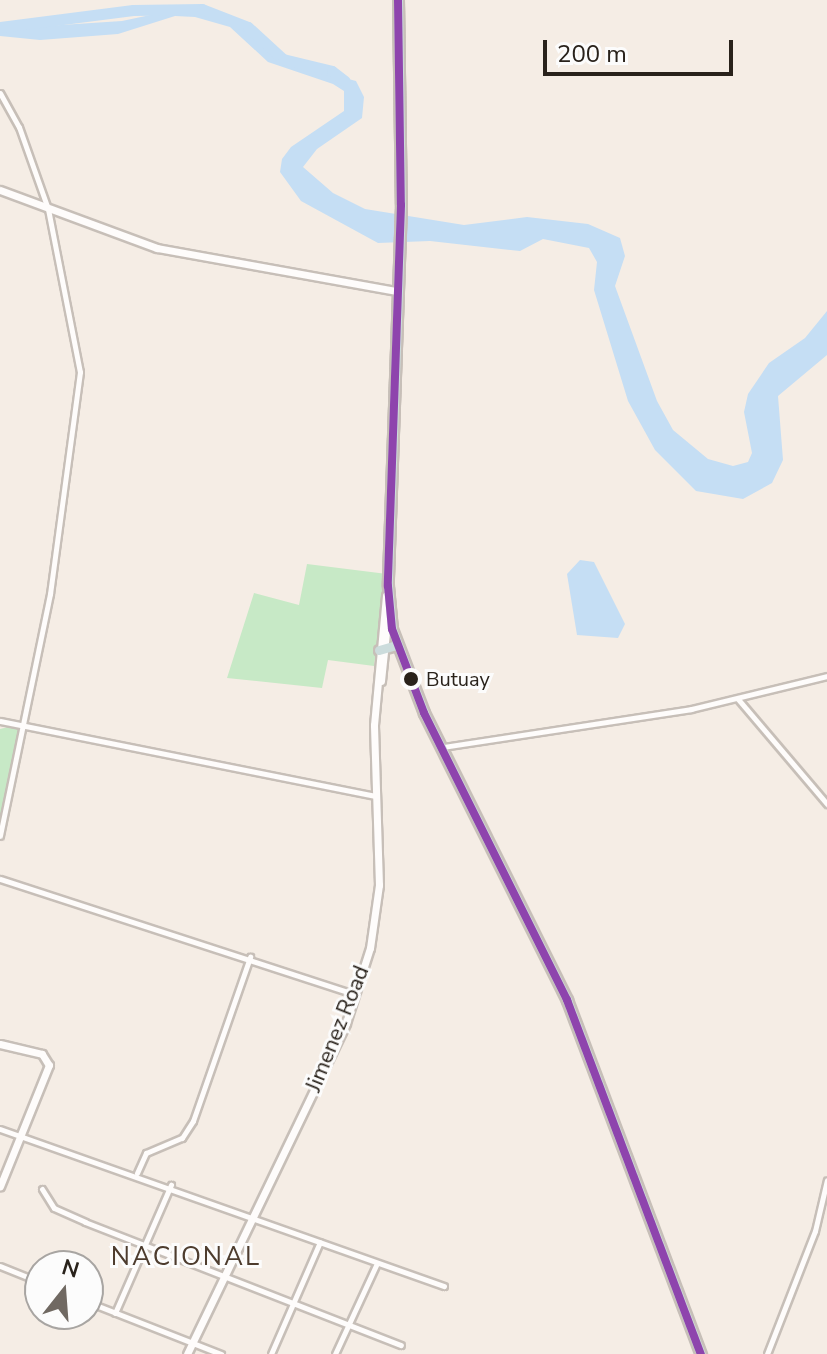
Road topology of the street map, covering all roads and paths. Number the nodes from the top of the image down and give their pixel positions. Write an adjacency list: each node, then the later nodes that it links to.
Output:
1 (398, 0): 5 (highway)
2 (0, 93): 4 (street)
3 (0, 190): 4 (main road)
4 (48, 209): 5 (main road); 13 (street)
5 (396, 291): 6 (highway)
6 (388, 586): 7 (highway); 9 (main road, Jimenez Road)
7 (388, 611): 8 (highway); 9 (main road, Jimenez Road)
8 (396, 645): 9 (highway); 14 (highway)
9 (382, 650): 15 (main road, Jimenez Road)
10 (827, 676): 11 (street)
11 (738, 699): 14 (street); 16 (street)
12 (0, 721): 13 (street)
13 (23, 722): 15 (street); 17 (street)
14 (443, 747): 47 (highway)
15 (377, 796): 20 (main road, Jimenez Road)
16 (827, 804)
17 (0, 836)
18 (0, 879): 19 (street)
19 (250, 957): 20 (street); 24 (street)
20 (356, 995): 29 (main road, Jimenez Road)
21 (0, 1044): 23 (main road)
22 (0, 1129): 23 (street)
23 (20, 1135): 24 (street); 27 (main road)
24 (137, 1173): 26 (street)
25 (827, 1180): 48 (street)
26 (171, 1185): 29 (street); 31 (street)
27 (0, 1186)
28 (42, 1189): 31 (street)
29 (254, 1216): 30 (street); 35 (main road, Jimenez Road)
30 (320, 1242): 32 (street); 37 (street)
31 (143, 1246): 35 (street); 39 (street)
32 (377, 1263): 36 (street); 40 (street)
33 (0, 1266): 34 (street)
34 (24, 1276)
35 (223, 1280): 37 (street); 41 (main road, Jimenez Road)
36 (444, 1286)
37 (294, 1304): 40 (street); 45 (street)
38 (104, 1309): 39 (street)
39 (115, 1313): 41 (street)
40 (349, 1324): 42 (street); 46 (street)
41 (193, 1344): 43 (main road, Jimenez Road); 44 (street)
42 (401, 1345)
43 (187, 1354)
44 (221, 1354)
45 (271, 1354)
46 (335, 1354)
47 (701, 1354)
48 (767, 1354)

